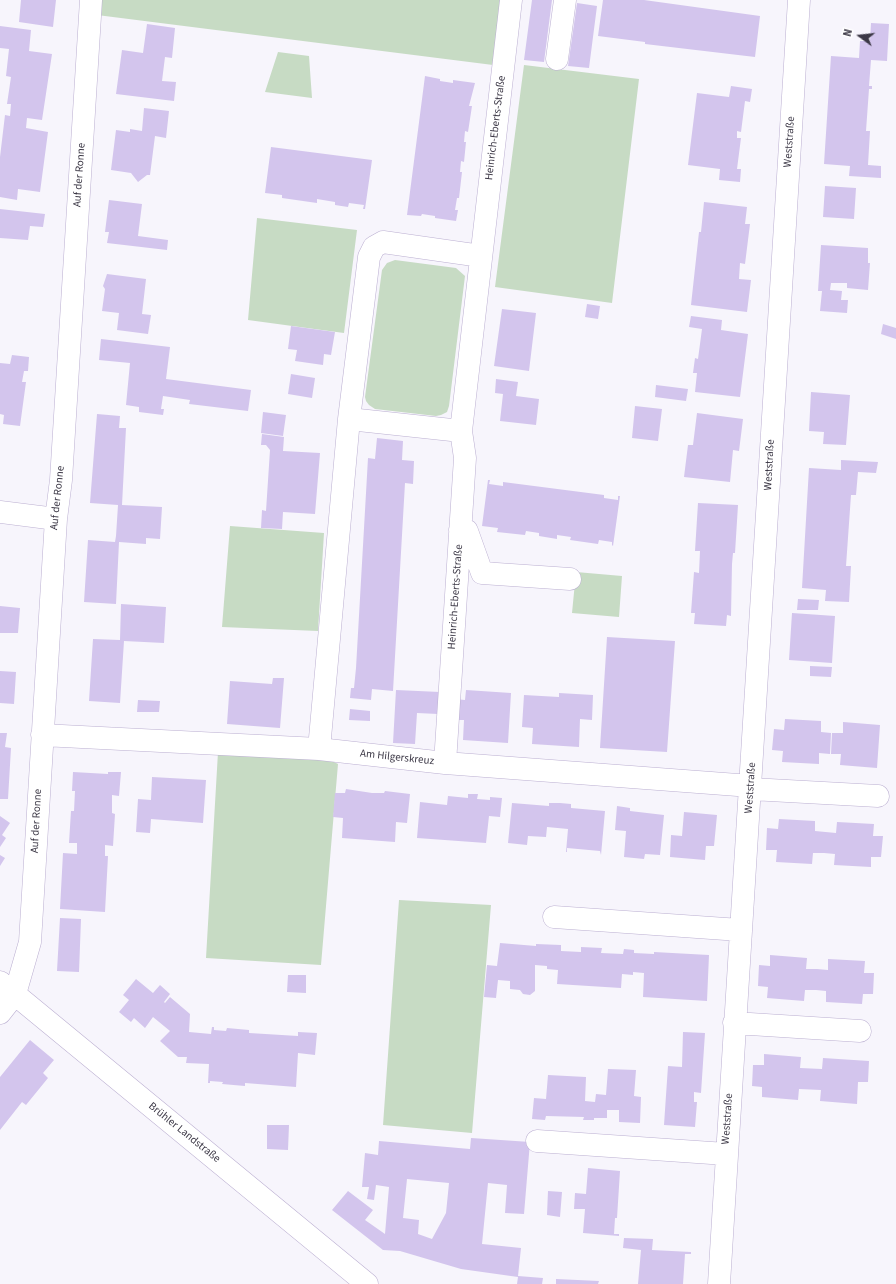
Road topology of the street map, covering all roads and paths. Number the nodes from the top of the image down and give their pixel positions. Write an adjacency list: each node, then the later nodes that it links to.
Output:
1 (91, 0): 10 (street, Auf der Ronne)
2 (511, 0): 6 (street, Heinrich-Eberts-Straße)
3 (565, 0): 5 (street)
4 (799, 0): 16 (street, Weststraße)
5 (557, 59)
6 (481, 256): 7 (street); 8 (street, Heinrich-Eberts-Straße)
7 (349, 419): 8 (street); 14 (street)
8 (461, 431): 11 (street, Heinrich-Eberts-Straße)
9 (0, 512): 10 (street)
10 (56, 519): 13 (street, Auf der Ronne)
11 (460, 530): 12 (street); 15 (street, Heinrich-Eberts-Straße)
12 (570, 579)
13 (42, 735): 14 (street, Am Hilgerskreuz); 20 (street, Auf der Ronne)
14 (319, 749): 15 (street, Am Hilgerskreuz)
15 (446, 763): 16 (street, Am Hilgerskreuz)
16 (751, 788): 17 (street, Am Hilgerskreuz); 19 (street, Weststraße)
17 (878, 796)
18 (554, 917): 19 (street)
19 (740, 930): 22 (street, Weststraße)
20 (8, 988): 21 (street); 26 (street, Brühler Landstraße)
21 (0, 1013)
22 (734, 1024): 23 (street); 25 (street, Weststraße)
23 (860, 1032)
24 (537, 1141): 25 (street)
25 (726, 1154): 27 (street, Weststraße)
26 (367, 1284)
27 (718, 1284)

